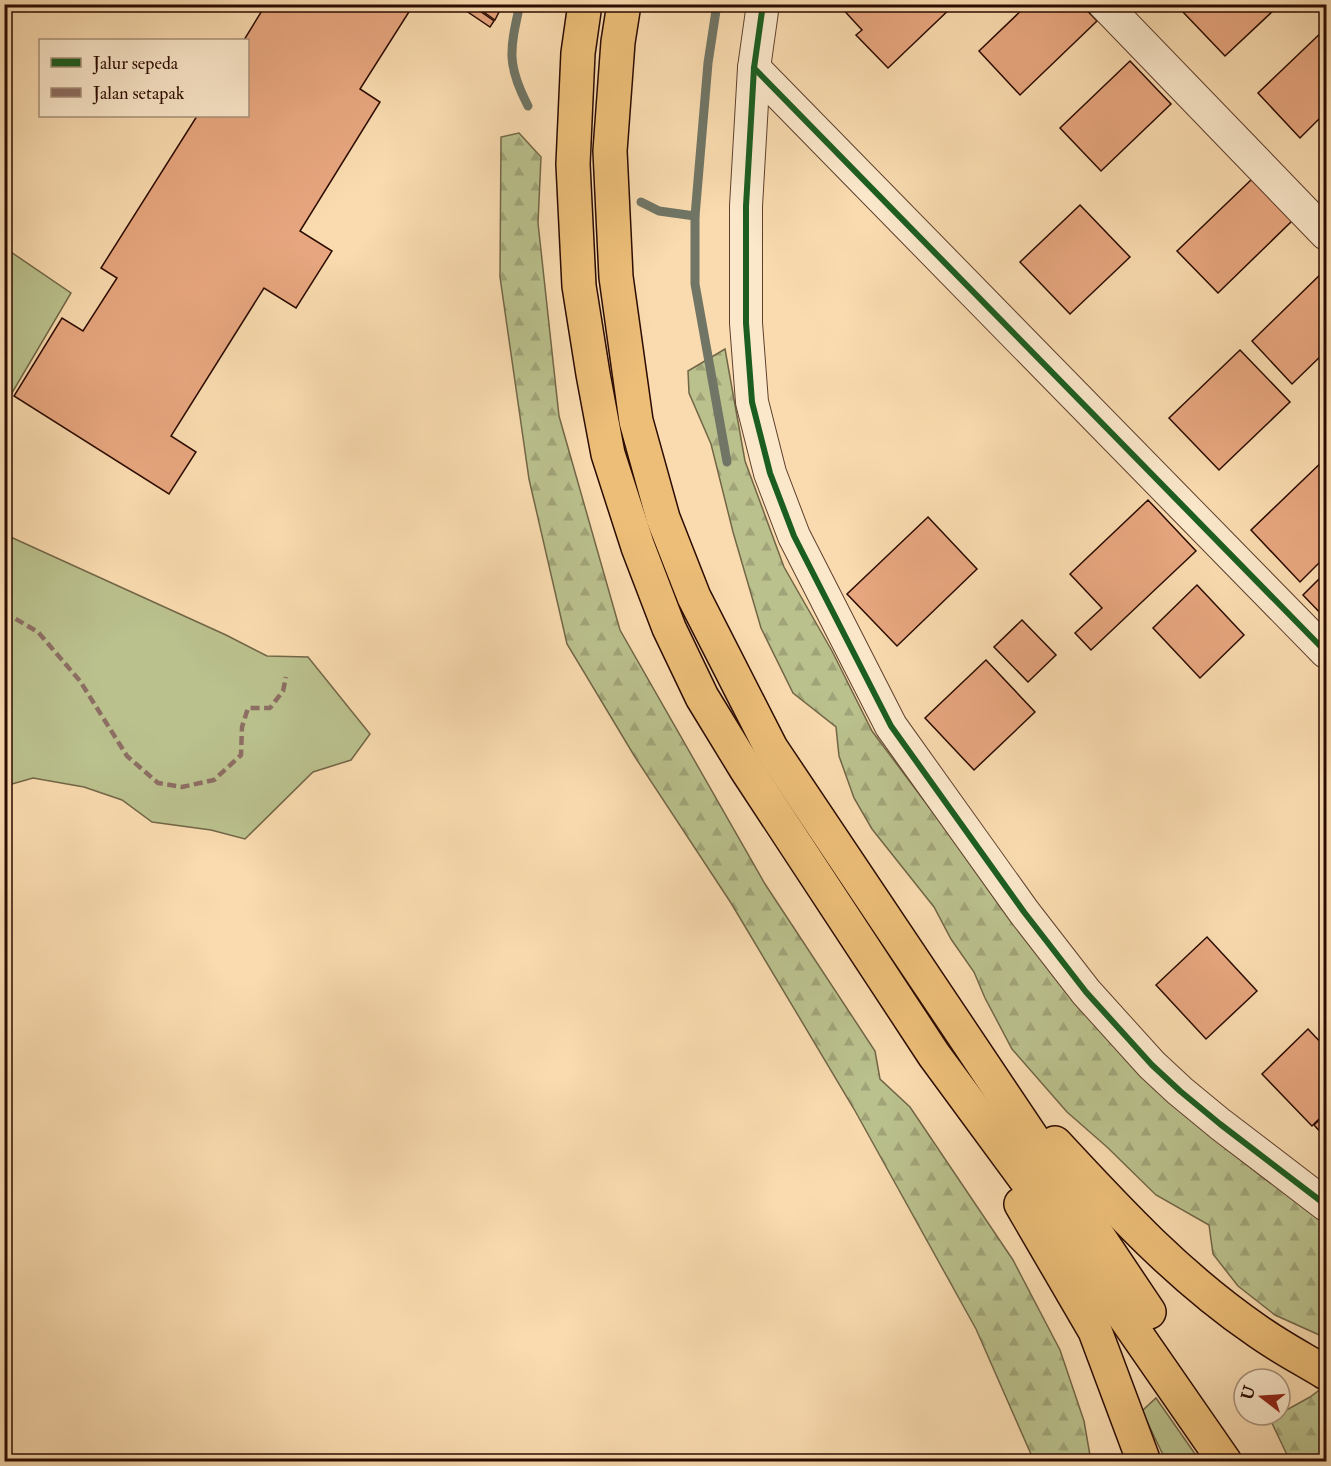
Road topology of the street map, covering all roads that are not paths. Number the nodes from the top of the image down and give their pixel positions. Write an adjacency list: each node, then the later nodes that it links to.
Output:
1 (585, 4): 8 (highway)
2 (624, 4): 9 (highway)
3 (764, 4): 5 (street)
4 (1104, 4): 6 (street)
5 (754, 68): 7 (street); 10 (street)
6 (1326, 234)
7 (1326, 652)
8 (934, 1055): 12 (highway); 13 (highway)
9 (982, 1065): 11 (highway); 14 (highway)
10 (1326, 1205)
11 (1326, 1373)
12 (1144, 1461)
13 (1224, 1461)
14 (1249, 1461)

